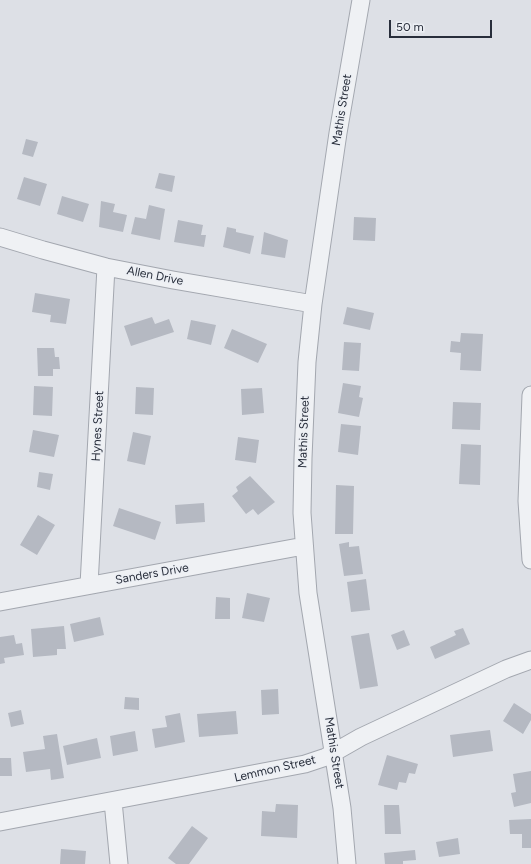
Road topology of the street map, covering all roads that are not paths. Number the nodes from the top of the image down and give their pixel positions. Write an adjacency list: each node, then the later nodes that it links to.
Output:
1 (361, 0): 4 (street, Mathis Street)
2 (0, 237): 3 (street, Allen Drive)
3 (106, 267): 4 (street, Allen Drive); 8 (street, Hynes Street)
4 (313, 304): 6 (street, Mathis Street)
5 (531, 396): 7 (street)
6 (304, 546): 8 (street, Sanders Drive); 11 (street, Mathis Street)
7 (531, 560)
8 (90, 585): 9 (street, Sanders Drive)
9 (0, 602)
10 (531, 660): 11 (street, Lemmon Street)
11 (334, 752): 12 (street, Lemmon Street); 15 (street, Mathis Street)
12 (113, 801): 13 (street, Lemmon Street); 14 (street)
13 (0, 822)
14 (119, 864)
15 (348, 864)

